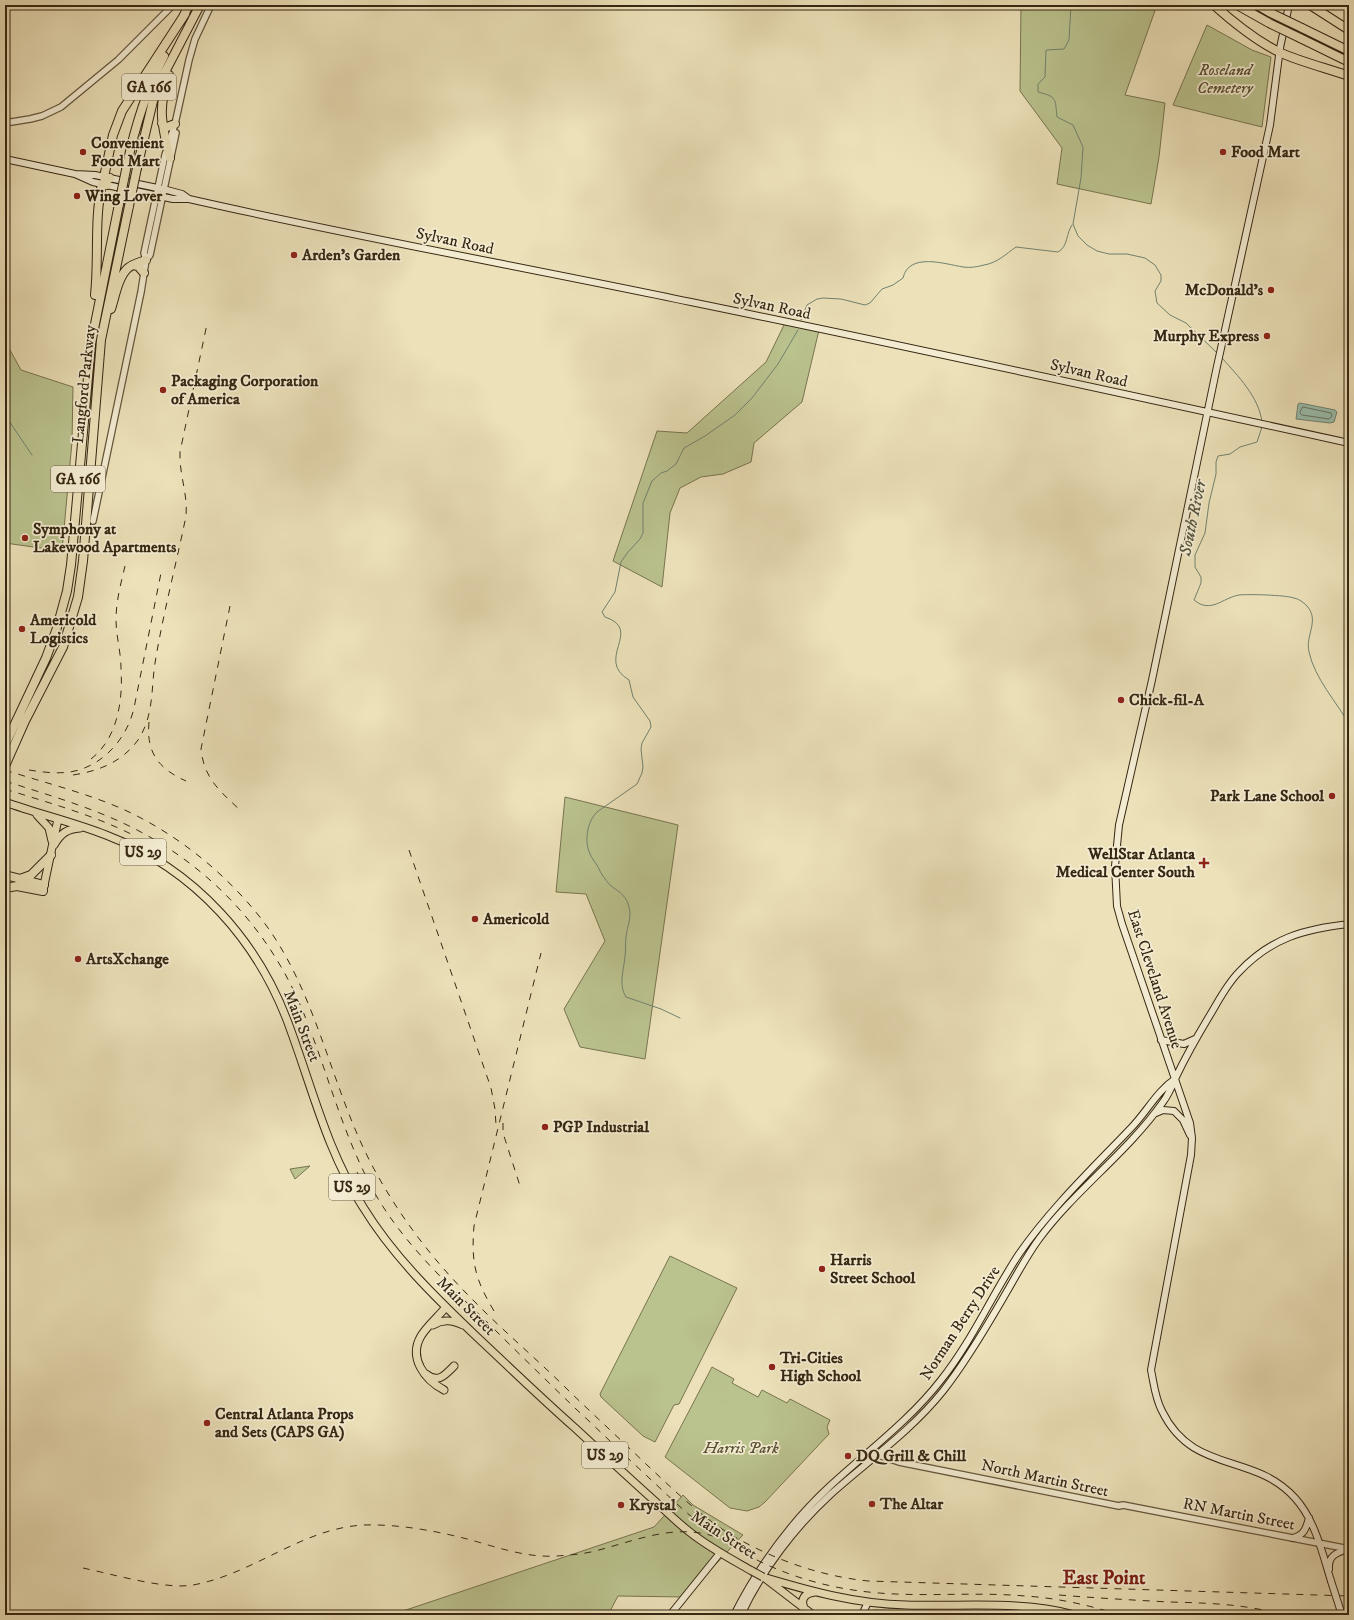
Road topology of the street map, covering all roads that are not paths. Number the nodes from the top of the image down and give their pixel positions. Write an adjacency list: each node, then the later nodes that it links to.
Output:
1 (173, 5): 17 (street)
2 (189, 5): 10 (highway, Langford Parkway / GA 166)
3 (200, 5): 12 (highway, Langford Parkway / GA 166)
4 (211, 5): 19 (street)
5 (1214, 5): 14 (highway)
6 (1237, 5): 15 (highway, bridge)
7 (1257, 5): 13 (highway, bridge)
8 (1289, 5): 14 (main road, East Cleveland Avenue)
9 (1310, 5): 11 (highway)
10 (185, 14): 23 (highway); 31 (highway, Langford Parkway / GA 166, bridge)
11 (1349, 30)
12 (181, 41): 18 (highway); 30 (highway, Langford Parkway / GA 166, bridge)
13 (1349, 51)
14 (1280, 52): 16 (highway); 32 (main road, East Cleveland Avenue)
15 (1349, 62)
16 (1349, 76)
17 (5, 123)
18 (162, 123): 19 (highway); 20 (highway)
19 (175, 124): 20 (street); 21 (street)
20 (168, 147): 21 (highway); 24 (street)
21 (170, 158): 24 (street)
22 (5, 159): 23 (main road, Sylvan Road)
23 (106, 181): 24 (main road, Sylvan Road); 25 (main road, Sylvan Road); 31 (highway)
24 (161, 189): 25 (street); 26 (main road, Sylvan Road)
25 (159, 196): 26 (main road, Sylvan Road); 27 (street)
26 (189, 199): 32 (main road, Sylvan Road)
27 (146, 260): 28 (highway); 29 (street)
28 (133, 265): 29 (highway); 30 (highway)
29 (144, 273): 34 (street)
30 (101, 340): 36 (highway, Langford Parkway / GA 166)
31 (91, 344): 35 (highway, Langford Parkway / GA 166)
32 (1208, 413): 33 (main road, Sylvan Road); 48 (main road, East Cleveland Avenue)
33 (1349, 443)
34 (93, 521)
35 (5, 745)
36 (5, 766)
37 (5, 802): 38 (main road, Main Street / US 29)
38 (33, 812): 39 (main road, Main Street / US 29); 41 (main road)
39 (58, 820): 40 (main road, Main Street / US 29); 41 (main road)
40 (85, 828): 41 (main road); 52 (main road, Main Street / US 29)
41 (52, 850): 43 (highway); 45 (main road)
42 (5, 874): 43 (highway)
43 (20, 879): 45 (highway)
44 (5, 888): 45 (highway)
45 (44, 888)
46 (1349, 924): 47 (main road, Norman Berry Drive)
47 (1197, 1038): 48 (main road); 49 (main road, Norman Berry Drive)
48 (1161, 1040): 49 (main road, East Cleveland Avenue)
49 (1175, 1079): 50 (main road, Norman Berry Drive); 51 (main road, East Cleveland Avenue); 58 (main road, Norman Berry Drive)
50 (1152, 1115): 51 (main road); 59 (main road, Norman Berry Drive)
51 (1192, 1138): 61 (main road, East Cleveland Avenue)
52 (446, 1307): 53 (main road, Main Street / US 29); 54 (main road)
53 (466, 1326): 54 (main road); 65 (main road, Main Street / US 29)
54 (428, 1328): 56 (main road)
55 (454, 1366): 56 (main road)
56 (421, 1370): 57 (main road)
57 (444, 1390)
58 (869, 1452): 59 (street, North Martin Street); 73 (main road, Norman Berry Drive)
59 (876, 1454): 60 (street, North Martin Street); 74 (main road, Norman Berry Drive)
60 (1123, 1505): 62 (street, RN Martin Street)
61 (1310, 1518): 62 (main road); 63 (main road, East Cleveland Avenue)
62 (1293, 1538): 63 (street, RN Martin Street)
63 (1319, 1544): 64 (street, RN Martin Street); 66 (main road, East Cleveland Avenue)
64 (1348, 1549): 66 (main road)
65 (720, 1553): 67 (main road, Main Street / US 29, bridge); 72 (main road)
66 (1330, 1579): 71 (main road, East Cleveland Avenue, bridge)
67 (770, 1580): 68 (main road, US 29); 70 (main road, US 29)
68 (815, 1592): 69 (main road, US 29); 70 (main road)
69 (868, 1602): 76 (main road); 77 (main road, US 29)
70 (804, 1608): 75 (main road, US 29)
71 (1341, 1612)
72 (670, 1615)
73 (734, 1615)
74 (741, 1615)
75 (813, 1615)
76 (862, 1615)
77 (1075, 1615)

